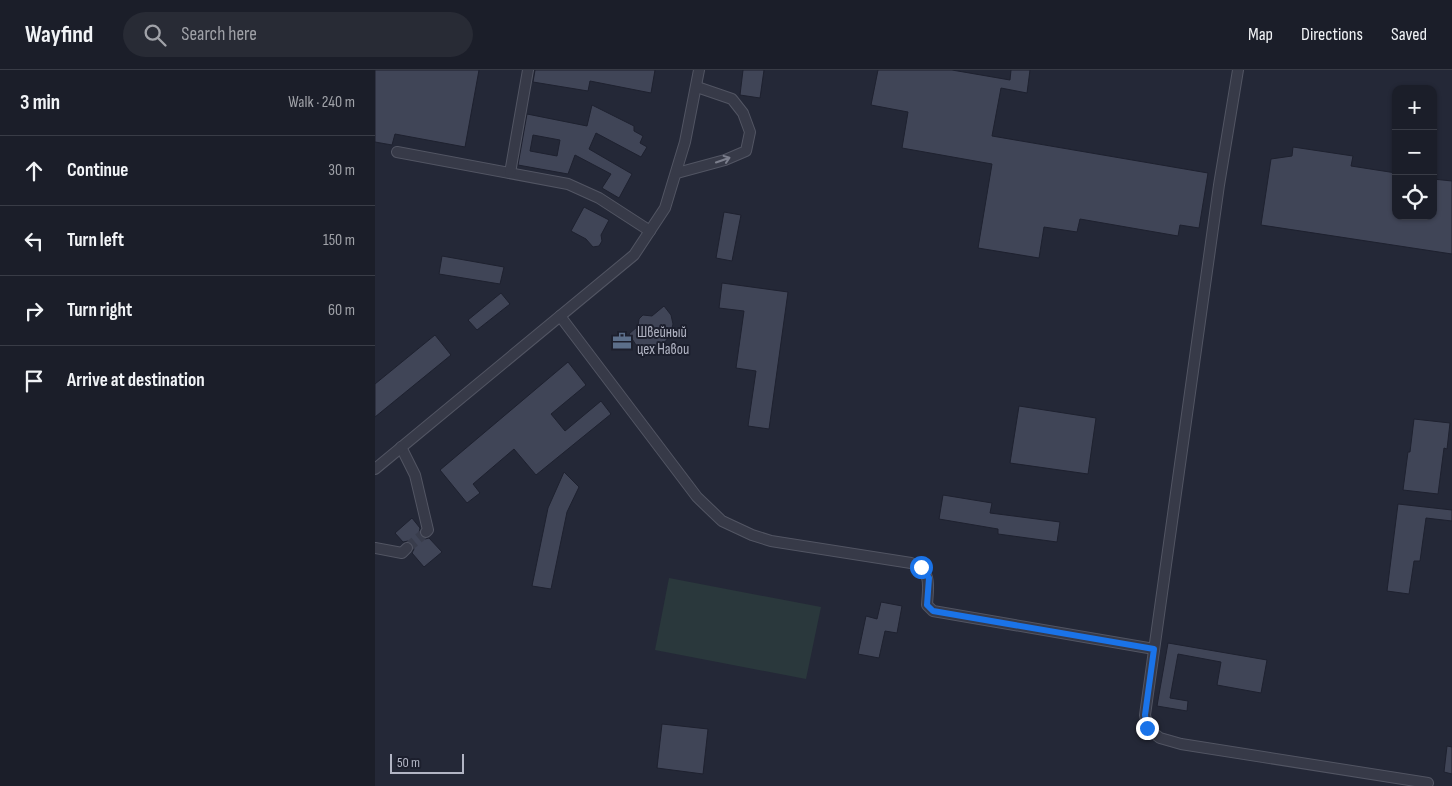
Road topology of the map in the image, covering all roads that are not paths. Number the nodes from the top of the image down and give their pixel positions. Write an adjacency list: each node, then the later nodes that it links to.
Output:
1 (528, 70): 6 (street)
2 (699, 70): 4 (street)
3 (1238, 70): 15 (street)
4 (697, 87): 7 (street); 7 (street, one-way to 4)
5 (397, 152): 6 (street)
6 (510, 173): 8 (street)
7 (677, 174): 8 (street)
8 (650, 232): 9 (street)
9 (560, 316): 10 (street); 15 (street)
10 (401, 447): 11 (street); 12 (street)
11 (375, 469)
12 (426, 532)
13 (375, 548): 14 (street)
14 (407, 548)
15 (1154, 649): 16 (street)
16 (1428, 783)

